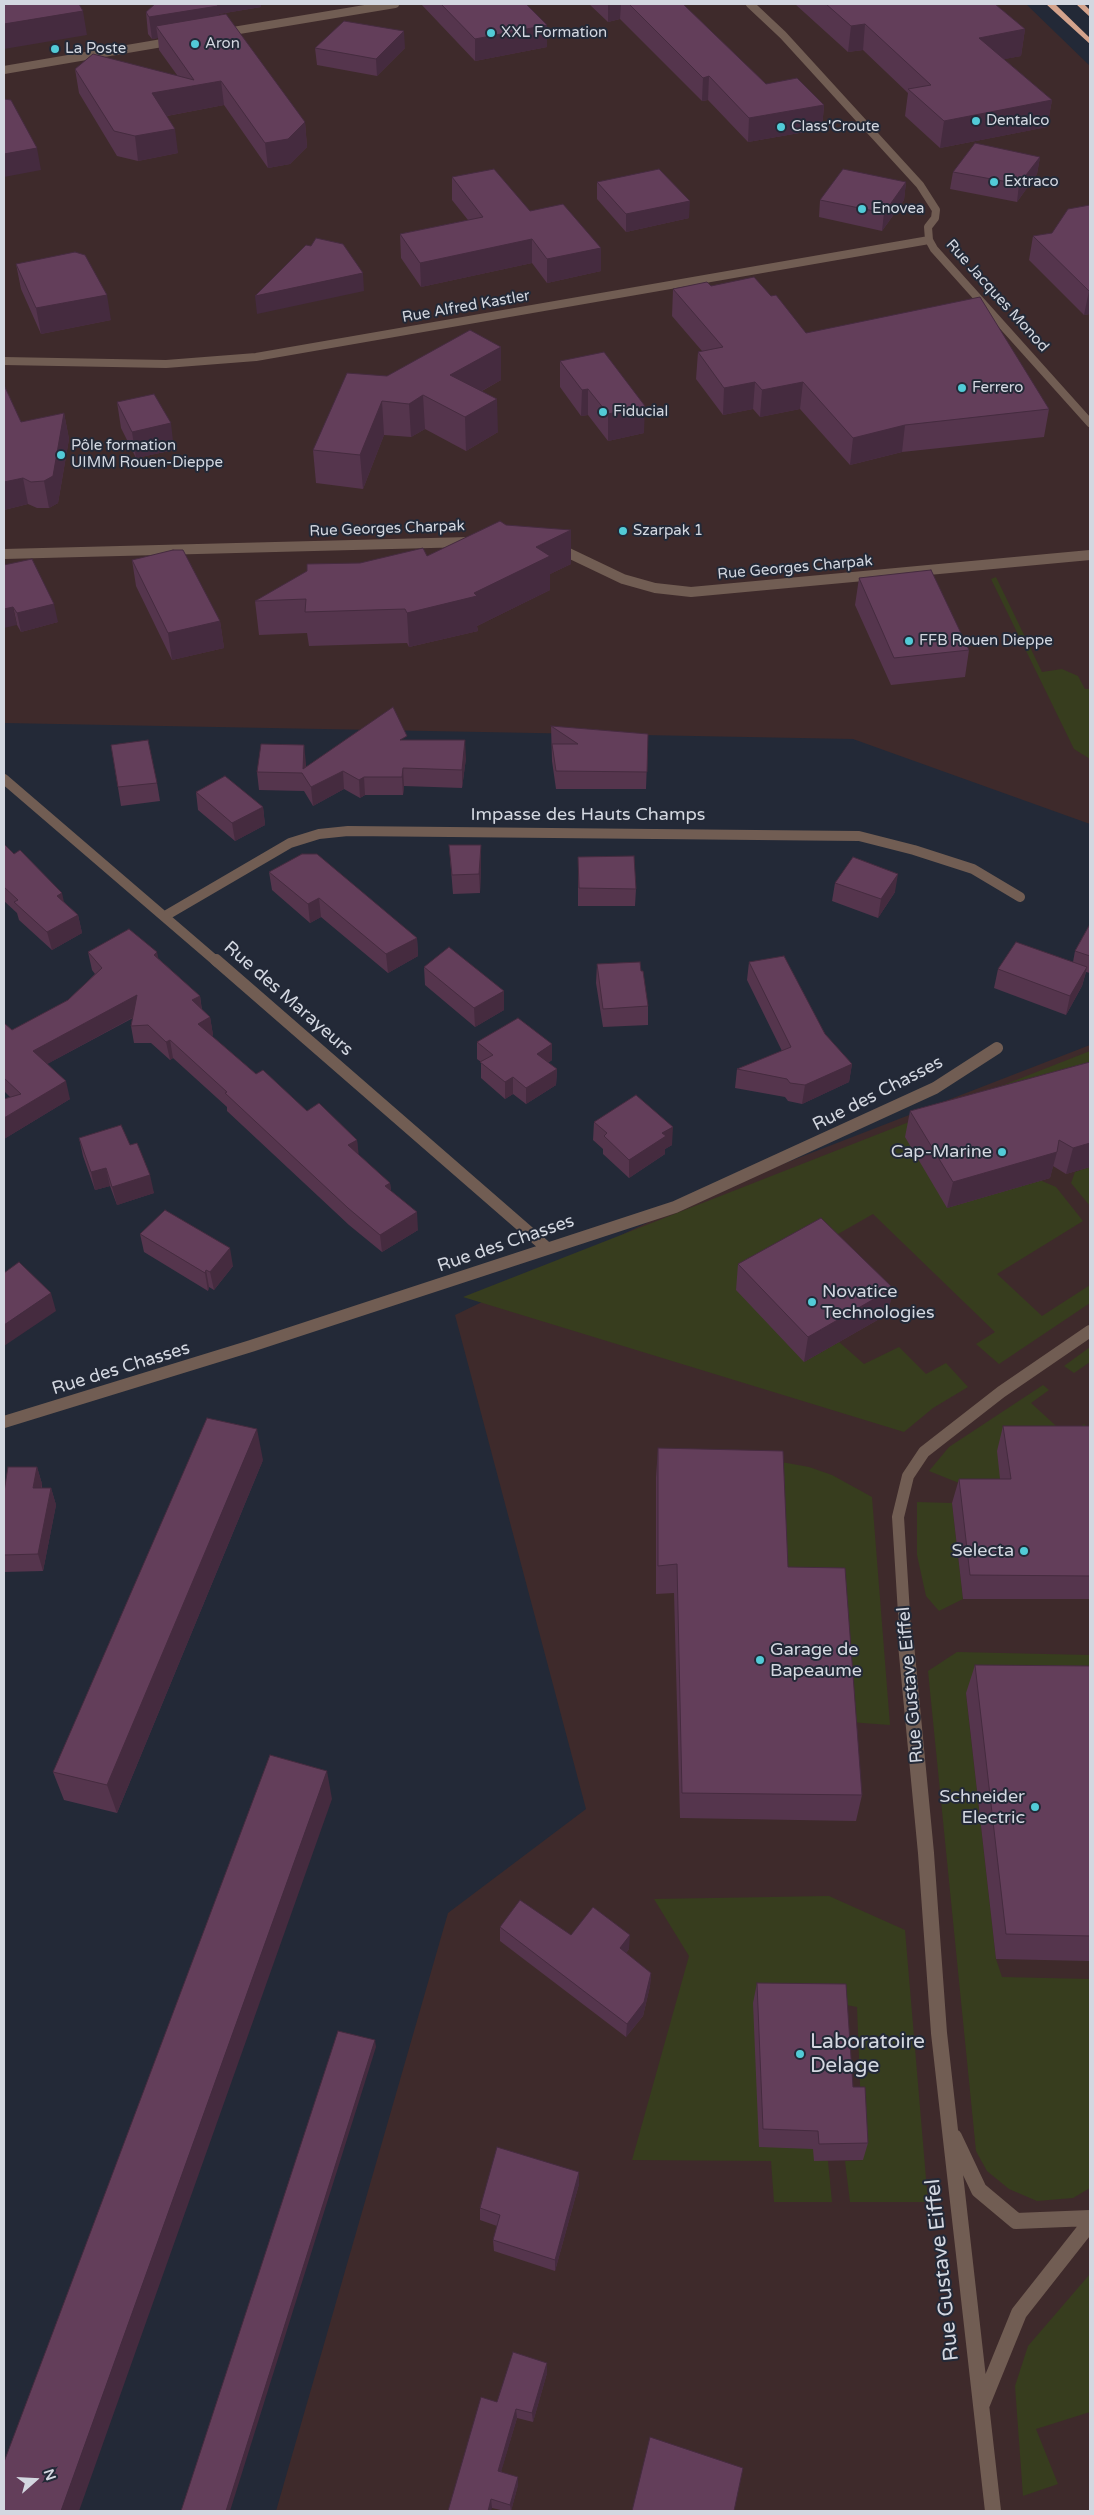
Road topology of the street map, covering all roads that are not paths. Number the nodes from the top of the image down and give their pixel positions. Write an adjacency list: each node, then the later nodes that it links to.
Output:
1 (395, 4): 6 (street)
2 (750, 4): 10 (street, Rue Jacques Monod)
3 (1050, 4): 8 (highway)
4 (1080, 4): 5 (highway)
5 (1090, 16)
6 (217, 34)
7 (182, 40): 9 (street)
8 (1090, 42)
9 (4, 70)
10 (929, 240): 11 (street, Rue Alfred Kastler); 12 (street, Rue Jacques Monod)
11 (4, 361)
12 (1090, 423)
13 (477, 542): 15 (street, Rue Georges Charpak)
14 (547, 544): 16 (street, Rue Georges Charpak)
15 (4, 554)
16 (1090, 555)
17 (4, 779): 19 (street, Rue des Marayeurs)
18 (1020, 897): 19 (street, Impasse des Hauts Champs)
19 (165, 916): 21 (street, Rue des Marayeurs)
20 (997, 1048): 21 (street, Rue des Chasses)
21 (547, 1248): 23 (street, Rue des Chasses)
22 (1090, 1331): 24 (street, Rue Gustave Eiffel)
23 (4, 1422)
24 (950, 2128): 25 (street, Rue Gustave Eiffel); 27 (street, Rue Gustave Eiffel)
25 (1090, 2218)
26 (1090, 2223): 27 (street, Rue Gustave Eiffel)
27 (981, 2406): 28 (street, Rue Gustave Eiffel)
28 (992, 2511)

